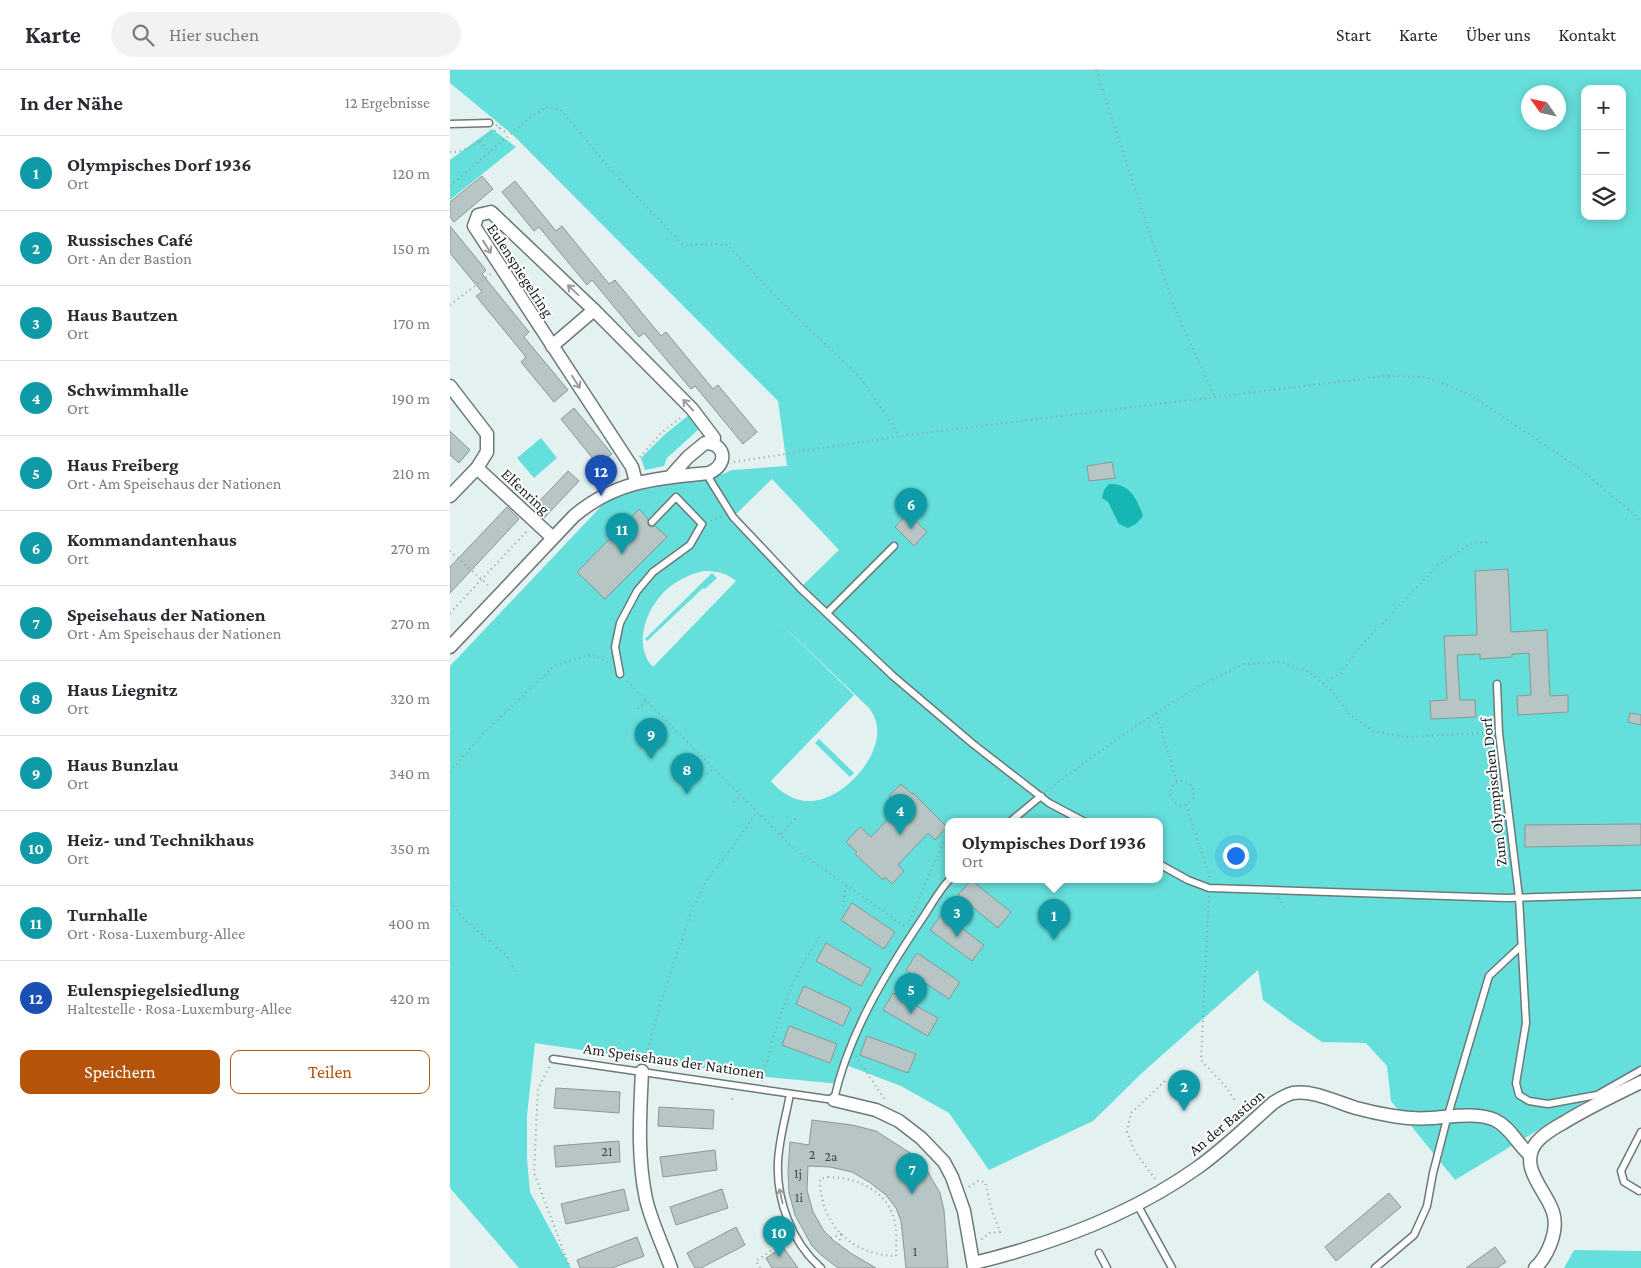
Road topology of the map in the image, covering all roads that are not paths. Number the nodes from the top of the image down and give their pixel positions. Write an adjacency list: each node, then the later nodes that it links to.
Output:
1 (489, 123): 2 (lane)
2 (450, 124)
3 (594, 310): 4 (street, Eulenspiegelring); 4 (street, Eulenspiegelring, one-way to 4); 6 (street, Eulenspiegelring, one-way to 3)
4 (552, 346): 10 (street, Eulenspiegelring, one-way to 10)
5 (450, 386): 7 (street, Elfenring)
6 (713, 444): 8 (street, Eulenspiegelring); 9 (street)
7 (477, 468): 11 (street, Elfenring); 13 (street, Elfenring)
8 (709, 473): 9 (street); 15 (lane)
9 (670, 477): 10 (street)
10 (636, 482): 13 (street)
11 (450, 496)
12 (652, 522): 17 (lane)
13 (553, 538): 16 (street)
14 (894, 546): 15 (lane)
15 (827, 614): 19 (lane)
16 (450, 647)
17 (620, 674)
18 (1497, 684): 25 (lane, Zum Olympischen Dorf)
19 (1041, 796): 20 (lane); 21 (lane)
20 (1015, 818)
21 (1077, 818)
22 (1163, 866): 25 (lane)
23 (947, 883): 32 (lane)
24 (1641, 894): 25 (lane)
25 (1519, 897): 26 (lane, Zum Olympischen Dorf)
26 (1521, 946): 28 (lane, Zum Olympischen Dorf); 33 (lane)
27 (553, 1059): 29 (lane, Am Speisehaus der Nationen)
28 (1641, 1070)
29 (642, 1071): 31 (lane, Am Speisehaus der Nationen); 40 (street)
30 (1641, 1082): 35 (street)
31 (790, 1094): 32 (lane, Am Speisehaus der Nationen); 41 (lane, one-way to 31)
32 (834, 1100): 39 (street, Am Speisehaus der Nationen)
33 (1448, 1115): 35 (street, An der Bastion); 37 (street, An der Bastion); 44 (lane)
34 (1641, 1132): 36 (lane)
35 (1530, 1155): 45 (street)
36 (1639, 1192)
37 (1136, 1204): 39 (street, An der Bastion); 43 (lane)
38 (1099, 1253): 42 (lane)
39 (974, 1265)
40 (671, 1268)
41 (822, 1268)
42 (1107, 1268)
43 (1172, 1268)
44 (1376, 1268)
45 (1535, 1268)

